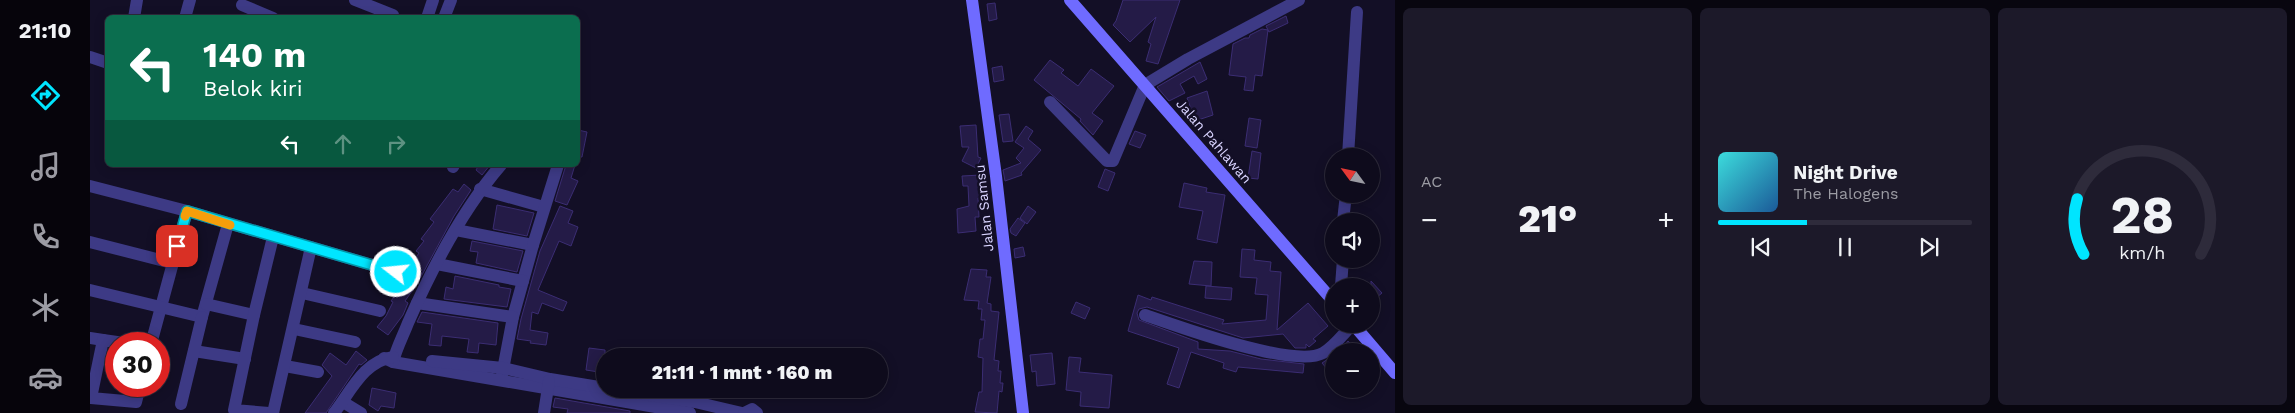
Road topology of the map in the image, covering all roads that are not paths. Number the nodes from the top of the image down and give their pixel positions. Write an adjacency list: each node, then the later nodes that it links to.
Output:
1 (137, 0): 12 (street)
2 (190, 0): 13 (street)
3 (355, 0): 15 (street)
4 (385, 0): 16 (street)
5 (433, 0): 17 (street)
6 (451, 0): 18 (street)
7 (972, 0): 79 (street, Jalan Samsu)
8 (1070, 0): 21 (street, Jalan Pahlawan)
9 (1299, 0): 21 (street)
10 (242, 8): 14 (street)
11 (1357, 12): 23 (street)
12 (136, 15)
13 (186, 15)
14 (264, 15)
15 (392, 15)
16 (393, 15)
17 (429, 15)
18 (445, 15)
19 (90, 57): 20 (street)
20 (105, 62)
21 (1145, 85): 22 (street); 41 (street, Jalan Pahlawan)
22 (1050, 102)
23 (1348, 148)
24 (499, 167): 27 (street)
25 (557, 167): 28 (street)
26 (90, 186): 29 (street)
27 (480, 189): 28 (street); 31 (street)
28 (544, 207): 34 (street)
29 (187, 211): 30 (street); 36 (street)
30 (228, 224): 32 (street); 44 (street)
31 (456, 230): 34 (street); 37 (street)
32 (273, 237): 35 (street); 47 (street)
33 (90, 242): 36 (street)
34 (533, 245): 39 (street)
35 (311, 247): 38 (street); 42 (street)
36 (172, 263): 45 (street)
37 (437, 264): 39 (street); 43 (street)
38 (396, 272)
39 (523, 281): 50 (street)
40 (90, 290): 45 (street)
41 (1325, 292)
42 (302, 293): 46 (street); 51 (street)
43 (417, 303): 50 (street); 60 (street)
44 (206, 304): 47 (street); 49 (street)
45 (161, 306): 49 (street); 52 (street)
46 (380, 311)
47 (254, 315): 59 (street)
48 (1145, 315): 53 (street)
49 (202, 316): 58 (street)
50 (513, 317): 64 (street)
51 (294, 329): 57 (street); 61 (street)
52 (154, 332)
53 (1343, 333)
54 (1361, 333): 63 (street)
55 (90, 338): 56 (street)
56 (103, 340): 67 (street)
57 (355, 342)
58 (194, 351): 59 (street); 70 (street)
59 (245, 359): 71 (street)
60 (391, 359): 64 (street); 69 (street)
61 (285, 366): 62 (street); 72 (street)
62 (318, 372)
63 (1395, 373)
64 (502, 374): 65 (street)
65 (549, 384): 66 (street); 75 (street); 76 (street)
66 (596, 387)
67 (137, 397)
68 (669, 398): 77 (street)
69 (343, 402): 73 (street); 74 (street)
70 (181, 404)
71 (269, 413)
72 (273, 413)
73 (334, 413)
74 (361, 413)
75 (544, 413)
76 (690, 413)
77 (743, 413): 78 (street)
78 (757, 413)
79 (1023, 413)

